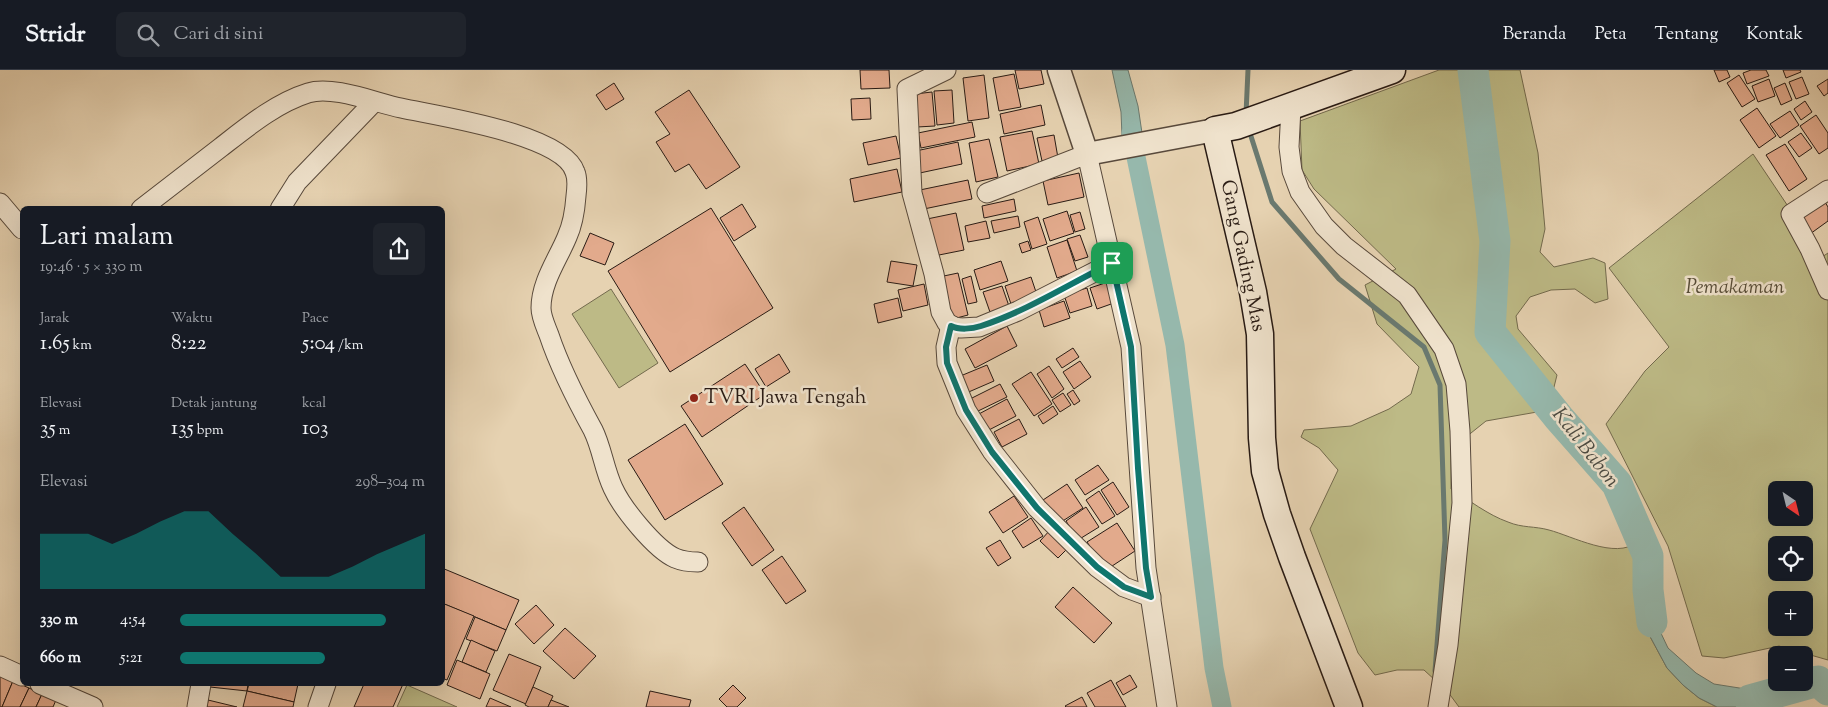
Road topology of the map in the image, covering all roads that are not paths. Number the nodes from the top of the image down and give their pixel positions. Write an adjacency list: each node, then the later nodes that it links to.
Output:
1 (946, 70): 16 (street)
2 (1059, 70): 7 (street)
3 (1382, 74): 5 (main road)
4 (374, 102): 11 (street); 12 (street); 17 (street)
5 (1283, 110): 6 (main road); 29 (street)
6 (1217, 130): 7 (street); 28 (main road, Gang Gading Mas)
7 (1096, 153): 9 (street); 14 (street)
8 (1828, 190): 15 (street)
9 (987, 193)
10 (0, 203): 13 (street)
11 (145, 206)
12 (282, 206)
13 (20, 226)
14 (1112, 263): 16 (street); 18 (street)
15 (1828, 290)
16 (951, 326): 18 (street)
17 (698, 562)
18 (1151, 597): 27 (street)
19 (0, 666): 20 (street)
20 (20, 675)
21 (45, 686): 24 (street)
22 (201, 686): 25 (street)
23 (325, 686): 26 (street)
24 (93, 707)
25 (197, 707)
26 (318, 707)
27 (1167, 707)
28 (1349, 707)
29 (1438, 707)

